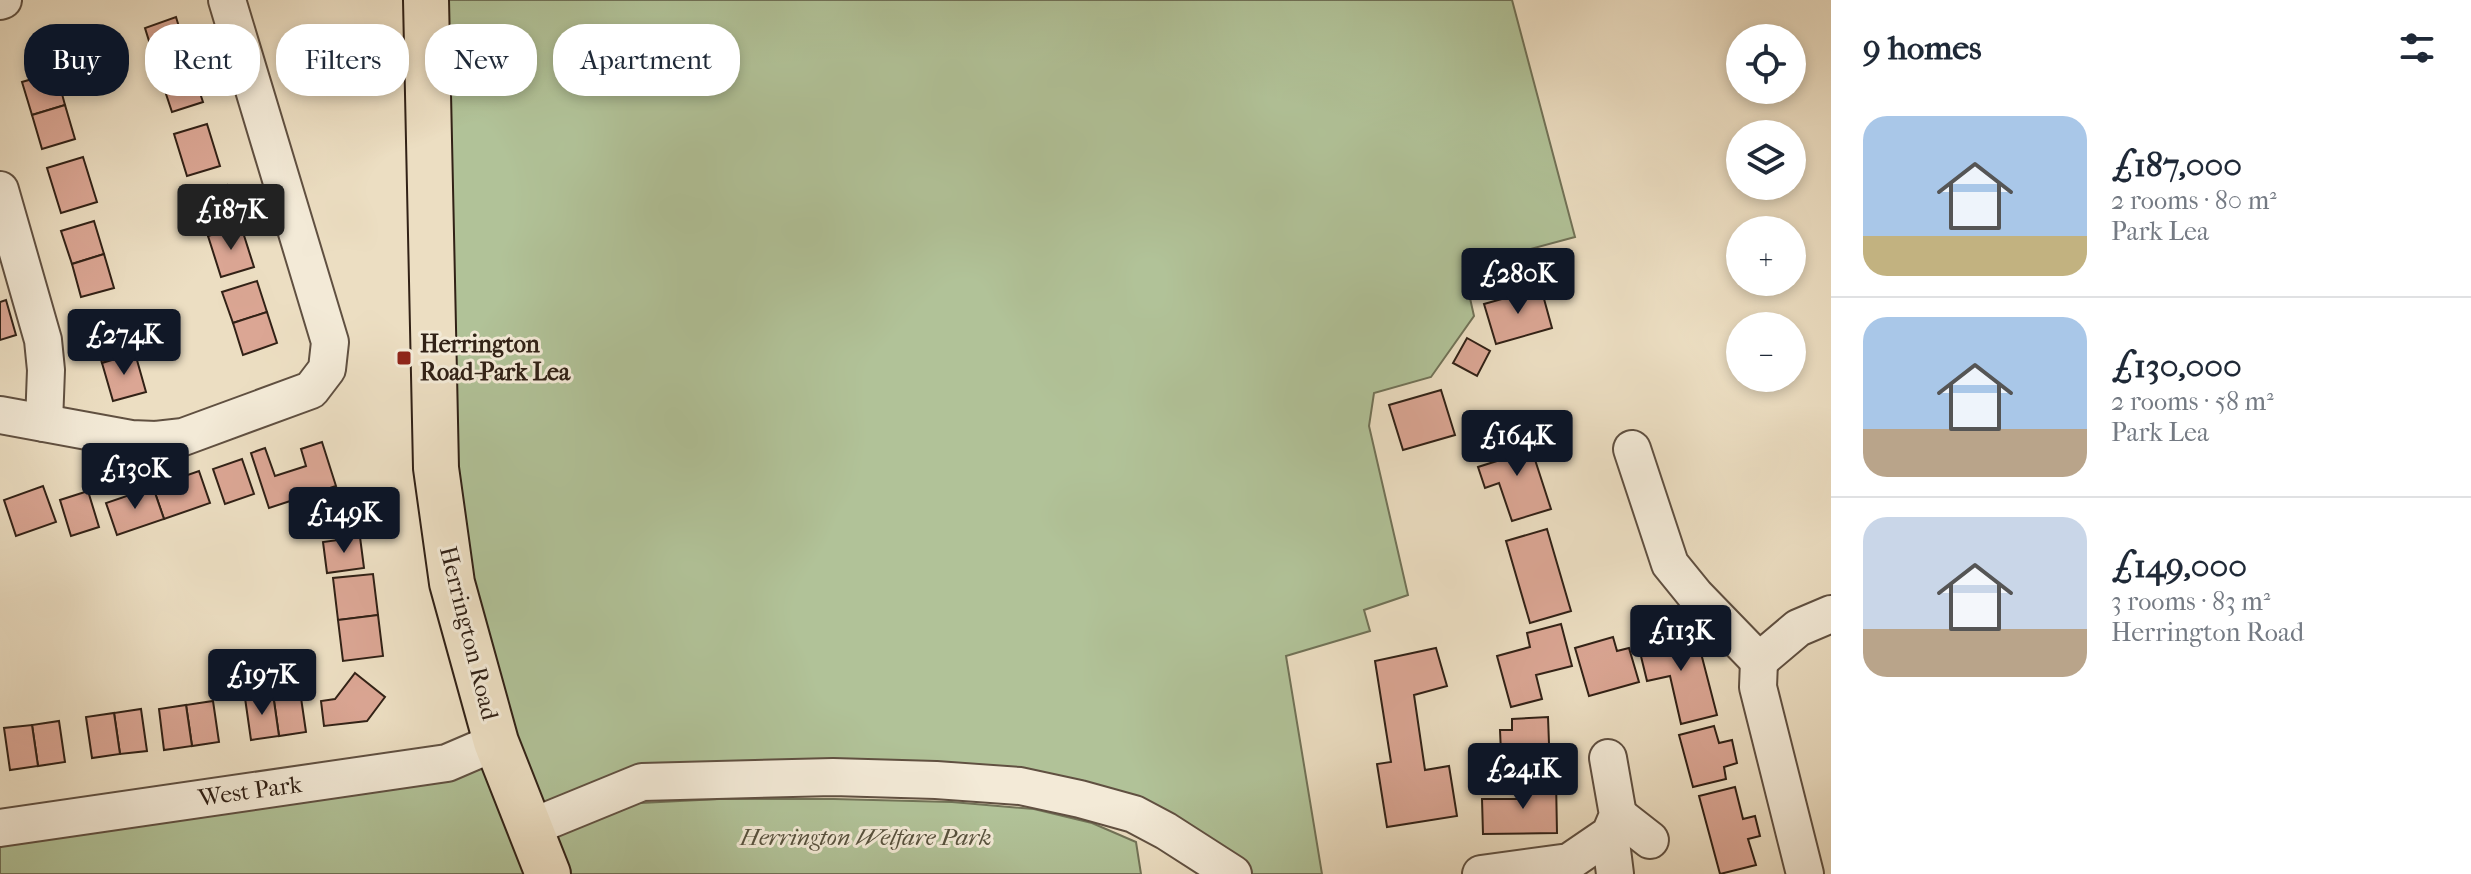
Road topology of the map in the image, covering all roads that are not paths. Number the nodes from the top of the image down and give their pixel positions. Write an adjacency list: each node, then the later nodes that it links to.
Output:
1 (227, 0): 5 (street)
2 (426, 0): 9 (main road, Herrington Road)
3 (0, 190): 5 (street)
4 (0, 415): 5 (street)
5 (44, 423)
6 (1632, 449): 8 (street)
7 (1831, 614): 8 (street)
8 (1759, 661): 19 (street)
9 (496, 742): 12 (main road, Herrington Road); 13 (street, West Park)
10 (1608, 758): 11 (street)
11 (1614, 825): 14 (street); 17 (street); 18 (street)
12 (532, 827): 15 (main road, Herrington Road); 16 (street)
13 (0, 828)
14 (1650, 840)
15 (548, 874)
16 (1233, 874)
17 (1481, 874)
18 (1615, 874)
19 (1805, 874)

